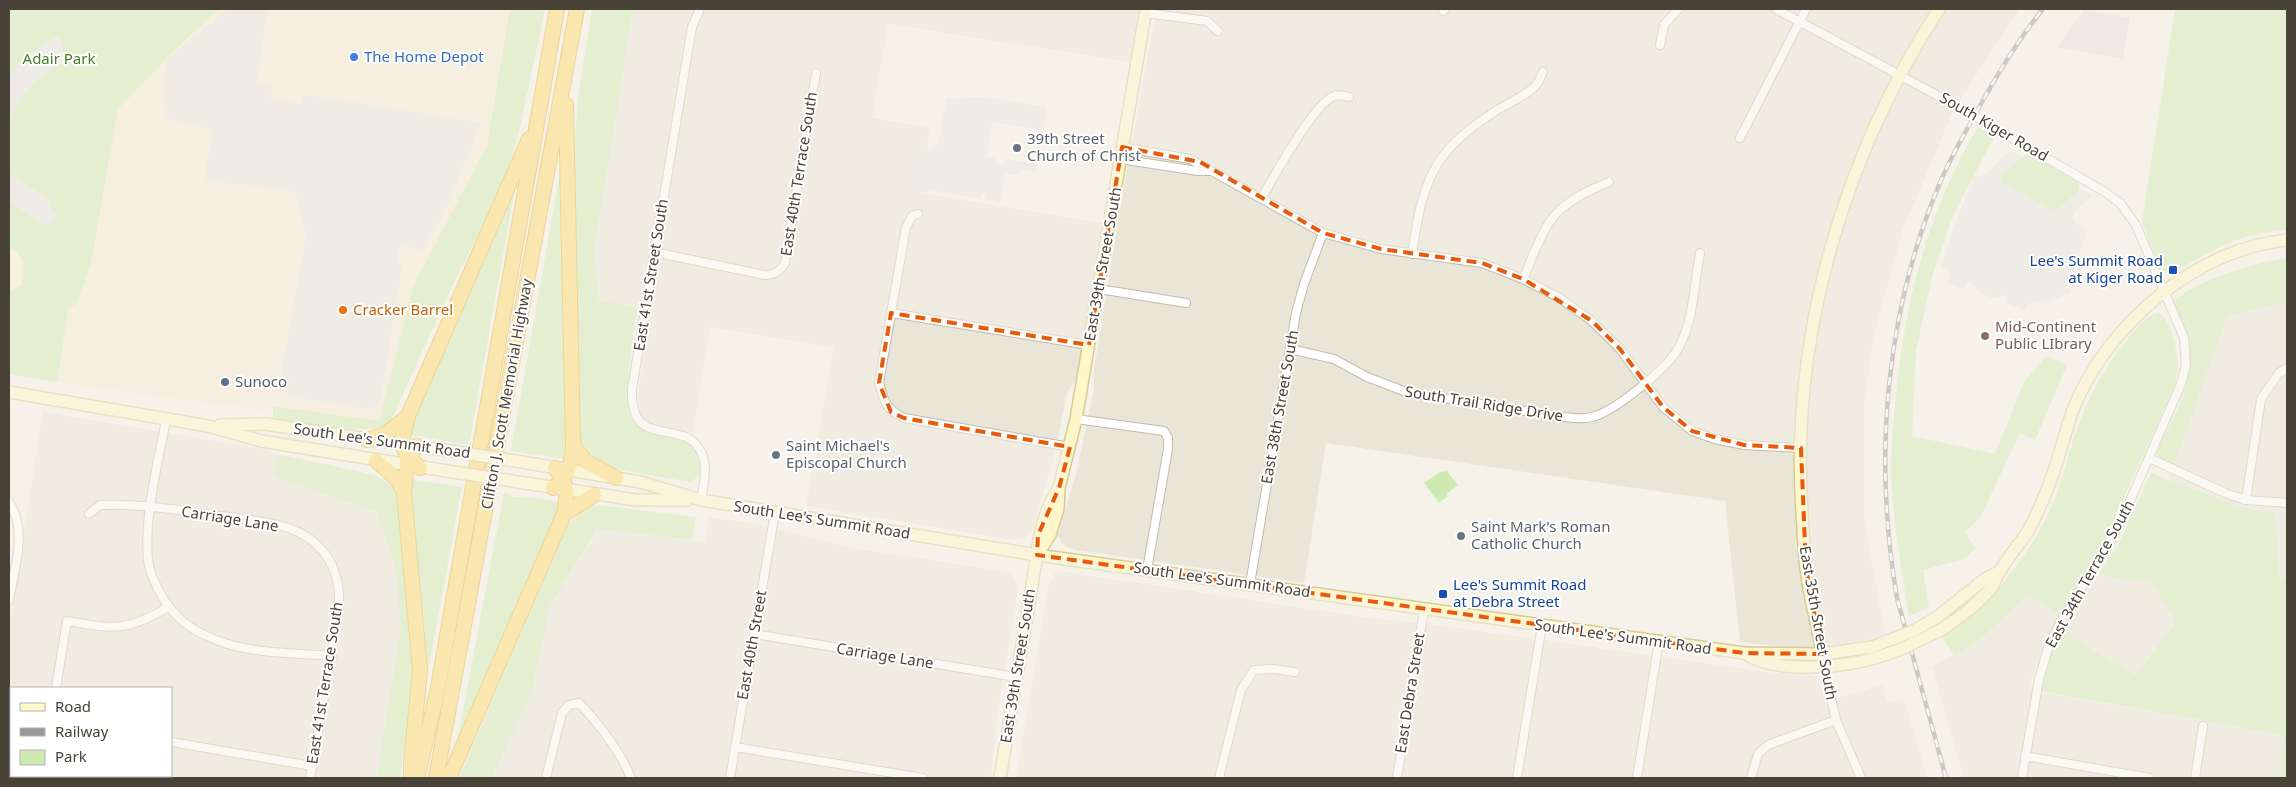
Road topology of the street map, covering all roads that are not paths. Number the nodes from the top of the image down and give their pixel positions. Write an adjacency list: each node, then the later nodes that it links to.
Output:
1 (558, 9): 17 (highway, Clifton J. Scott Memorial Highway)
2 (577, 9): 15 (highway, Clifton J. Scott Memorial Highway)
3 (700, 9): 27 (street, East 41st Street South)
4 (1678, 9): 11 (street)
5 (1776, 9): 9 (street, South Kiger Road)
6 (1806, 9): 9 (street)
7 (1939, 9): 14 (main road, East 35th Street South)
8 (1146, 11): 10 (street); 19 (main road, East 39th Street South)
9 (1800, 21): 14 (street, South Kiger Road); 18 (street)
10 (1218, 32)
11 (1660, 45)
12 (1543, 72): 29 (street)
13 (816, 73): 27 (street, East 40th Terrace South)
14 (1900, 74): 32 (street, South Kiger Road); 47 (main road, East 35th Street South)
15 (564, 81): 45 (highway); 90 (highway, Clifton J. Scott Memorial Highway)
16 (1349, 97): 23 (street)
17 (538, 120): 40 (highway); 89 (highway, Clifton J. Scott Memorial Highway)
18 (1740, 138)
19 (1122, 147): 20 (main road, East 39th Street South); 21 (street)
20 (1120, 159): 21 (street); 31 (main road, East 39th Street South)
21 (1212, 171): 23 (street)
22 (1609, 182): 30 (street)
23 (1261, 199): 25 (street)
24 (918, 214): 34 (street)
25 (1322, 233): 29 (street); 36 (street, East 38th Street South)
26 (2287, 240): 32 (main road, South Lee's Summit Road)
27 (654, 252): 56 (street, East 41st Street South)
28 (1700, 253): 38 (street, South Trail Ridge Drive)
29 (1412, 254): 30 (street)
30 (1524, 279): 38 (street)
31 (1099, 289): 33 (street); 35 (main road, East 39th Street South)
32 (2165, 292): 49 (street, East 34th Terrace South); 67 (main road, South Lee's Summit Road)
33 (1186, 302)
34 (891, 313): 35 (street); 46 (street)
35 (1089, 345): 41 (main road, East 39th Street South)
36 (1290, 349): 38 (street, South Trail Ridge Drive); 68 (street, East 38th Street South)
37 (2287, 368): 57 (street)
38 (1645, 382): 47 (street)
39 (9, 392): 42 (main road, South Lee's Summit Road)
40 (408, 416): 44 (highway); 48 (highway)
41 (1076, 419): 46 (main road, East 39th Street South); 66 (street)
42 (166, 420): 43 (main road, South Lee's Summit Road); 60 (street)
43 (208, 426): 44 (main road, South Lee's Summit Road); 50 (main road, South Lee's Summit Road)
44 (367, 440): 48 (main road, South Lee's Summit Road)
45 (573, 445): 52 (highway); 53 (highway)
46 (1070, 447): 64 (main road, East 39th Street South)
47 (1801, 448): 77 (main road, East 35th Street South)
48 (408, 453): 50 (main road, South Lee's Summit Road); 51 (highway); 53 (main road, South Lee's Summit Road, bridge); 54 (highway)
49 (2149, 458): 57 (street); 85 (street, East 34th Terrace South)
50 (376, 461): 54 (highway)
51 (420, 468): 53 (main road, South Lee's Summit Road, bridge)
52 (616, 478): 53 (main road, South Lee's Summit Road); 56 (main road, South Lee's Summit Road)
53 (562, 479): 55 (main road, South Lee's Summit Road); 63 (highway)
54 (404, 492): 88 (highway)
55 (594, 494): 56 (main road, South Lee's Summit Road); 63 (highway)
56 (701, 500): 61 (main road, South Lee's Summit Road)
57 (2246, 500): 59 (street)
58 (9, 502): 69 (street)
59 (2287, 503)
60 (150, 506): 62 (street, Carriage Lane); 65 (street, Carriage Lane); 70 (street)
61 (775, 512): 64 (main road, South Lee's Summit Road); 73 (street, East 40th Street)
62 (89, 514)
63 (564, 514): 91 (highway)
64 (1037, 555): 66 (main road, South Lee's Summit Road); 79 (main road, East 39th Street South)
65 (329, 560): 76 (street, East 41st Terrace South)
66 (1147, 570): 68 (main road, South Lee's Summit Road)
67 (2000, 571): 75 (main road, South Lee's Summit Road, bridge); 75 (main road, South Lee's Summit Road, bridge)
68 (1250, 584): 71 (main road, South Lee's Summit Road)
69 (9, 600)
70 (168, 607): 76 (street); 80 (street)
71 (1424, 609): 72 (main road, South Lee's Summit Road); 98 (street, East Debra Street)
72 (1542, 625): 74 (main road, South Lee's Summit Road); 99 (street)
73 (754, 634): 79 (street, Carriage Lane); 84 (street, East 40th Street)
74 (1659, 642): 77 (main road, South Lee's Summit Road); 100 (street)
75 (1873, 652): 77 (main road, South Lee's Summit Road)
76 (332, 656): 86 (street, East 41st Terrace South)
77 (1823, 660): 81 (street, East 35th Street South)
78 (1295, 672): 97 (street)
79 (1016, 677): 96 (main road, East 39th Street South)
80 (56, 687)
81 (1836, 720): 101 (street); 102 (street, East 35th Street South)
82 (2203, 726): 105 (street)
83 (172, 742): 86 (street)
84 (735, 747): 94 (street, East 40th Street); 95 (street)
85 (2025, 756): 103 (street, East 34th Terrace South); 104 (street)
86 (312, 766): 87 (street, East 41st Terrace South)
87 (310, 778)
88 (411, 778)
89 (417, 778)
90 (436, 778)
91 (449, 778)
92 (546, 778): 93 (street)
93 (631, 778)
94 (730, 778)
95 (923, 778)
96 (1000, 778)
97 (1219, 778)
98 (1397, 778)
99 (1517, 778)
100 (1637, 778)
101 (1751, 778)
102 (1861, 778)
103 (2022, 778)
104 (2150, 778)
105 (2195, 778)

